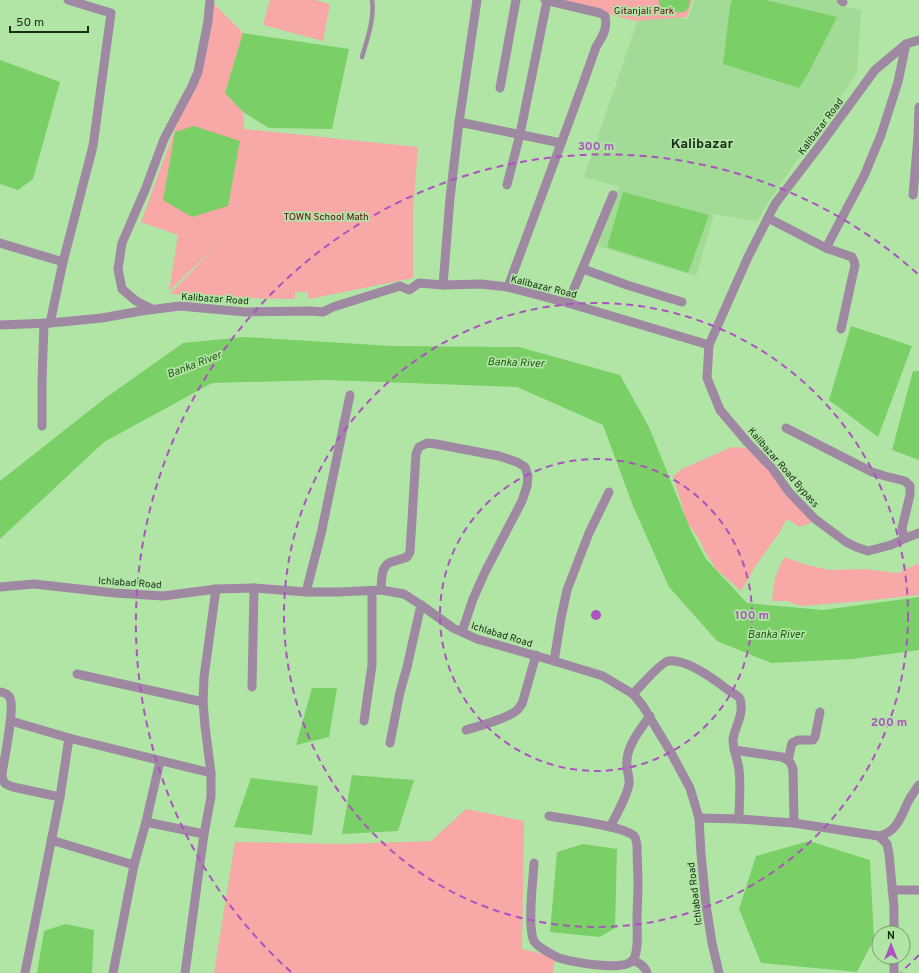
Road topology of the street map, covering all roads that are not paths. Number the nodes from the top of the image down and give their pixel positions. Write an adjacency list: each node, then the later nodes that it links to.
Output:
1 (68, 0): 22 (street)
2 (210, 0): 28 (street)
3 (372, 0): 10 (lane)
4 (477, 0): 13 (street)
5 (516, 0): 11 (street)
6 (546, 0): 14 (street); 15 (street)
7 (919, 40): 8 (street, Kalibazar Road); 9 (street)
8 (906, 44): 19 (street, Kalibazar Road); 21 (street)
9 (919, 44)
10 (362, 57)
11 (500, 88)
12 (919, 107): 18 (street)
13 (459, 122): 14 (street); 24 (street)
14 (520, 134): 15 (street); 16 (street)
15 (561, 143): 25 (street)
16 (507, 185)
17 (613, 195): 23 (street)
18 (913, 195)
19 (768, 218): 21 (street); 32 (street, Kalibazar Road)
20 (0, 243): 22 (street)
21 (826, 248): 31 (street)
22 (64, 262): 29 (street)
23 (582, 269): 26 (street); 27 (street)
24 (443, 285): 25 (street, Kalibazar Road); 28 (street, Kalibazar Road)
25 (508, 287): 27 (street, Kalibazar Road)
26 (682, 302)
27 (568, 303): 32 (street, Kalibazar Road)
28 (152, 310): 29 (street, Kalibazar Road)
29 (47, 323): 30 (street, Kalibazar Road); 34 (street)
30 (0, 325)
31 (841, 329)
32 (709, 345): 38 (street, Kalibazar Road Bypass)
33 (350, 395): 44 (street)
34 (42, 426)
35 (786, 428): 38 (street)
36 (609, 492): 48 (street)
37 (919, 533): 38 (street, Kalibazar Road Bypass)
38 (906, 538)
39 (0, 587): 41 (street, Ichlabad Road)
40 (254, 588): 41 (street, Ichlabad Road); 44 (street, Ichlabad Road); 50 (street)
41 (216, 589): 53 (street)
42 (381, 590): 43 (street, Ichlabad Road); 45 (street, Ichlabad Road); 46 (street)
43 (372, 591): 44 (street, Ichlabad Road); 56 (street)
44 (306, 592)
45 (421, 605): 46 (street, Ichlabad Road); 60 (street)
46 (462, 632): 47 (street, Ichlabad Road)
47 (536, 655): 48 (street, Ichlabad Road); 58 (street)
48 (554, 661): 52 (street, Ichlabad Road)
49 (77, 674): 53 (street)
50 (252, 687)
51 (0, 692): 57 (street)
52 (632, 694): 55 (street, Ichlabad Road); 61 (street)
53 (203, 702): 64 (street)
54 (820, 712): 62 (street)
55 (650, 716): 69 (street, Ichlabad Road); 73 (street)
56 (364, 721)
57 (11, 722): 59 (street); 65 (street)
58 (466, 730)
59 (69, 738): 63 (street); 67 (street)
60 (390, 743)
61 (734, 750): 62 (street); 70 (street)
62 (788, 760): 72 (street)
63 (160, 761): 64 (street); 71 (street)
64 (211, 772): 74 (street)
65 (1, 780): 67 (street)
66 (919, 785): 75 (street)
67 (60, 797): 76 (street)
68 (549, 816): 73 (street)
69 (699, 818): 70 (street); 87 (street, Ichlabad Road)
70 (739, 819): 72 (street)
71 (146, 822): 74 (street); 78 (street)
72 (794, 823): 75 (street)
73 (610, 827): 82 (street)
74 (204, 834): 85 (street)
75 (880, 836): 79 (street)
76 (51, 840): 78 (street); 83 (street)
77 (534, 863): 82 (street)
78 (134, 864): 84 (street)
79 (892, 890): 80 (street); 81 (street)
80 (919, 890)
81 (894, 925)
82 (633, 960): 86 (street)
83 (25, 973)
84 (113, 973)
85 (185, 973)
86 (647, 973)
87 (720, 973)

